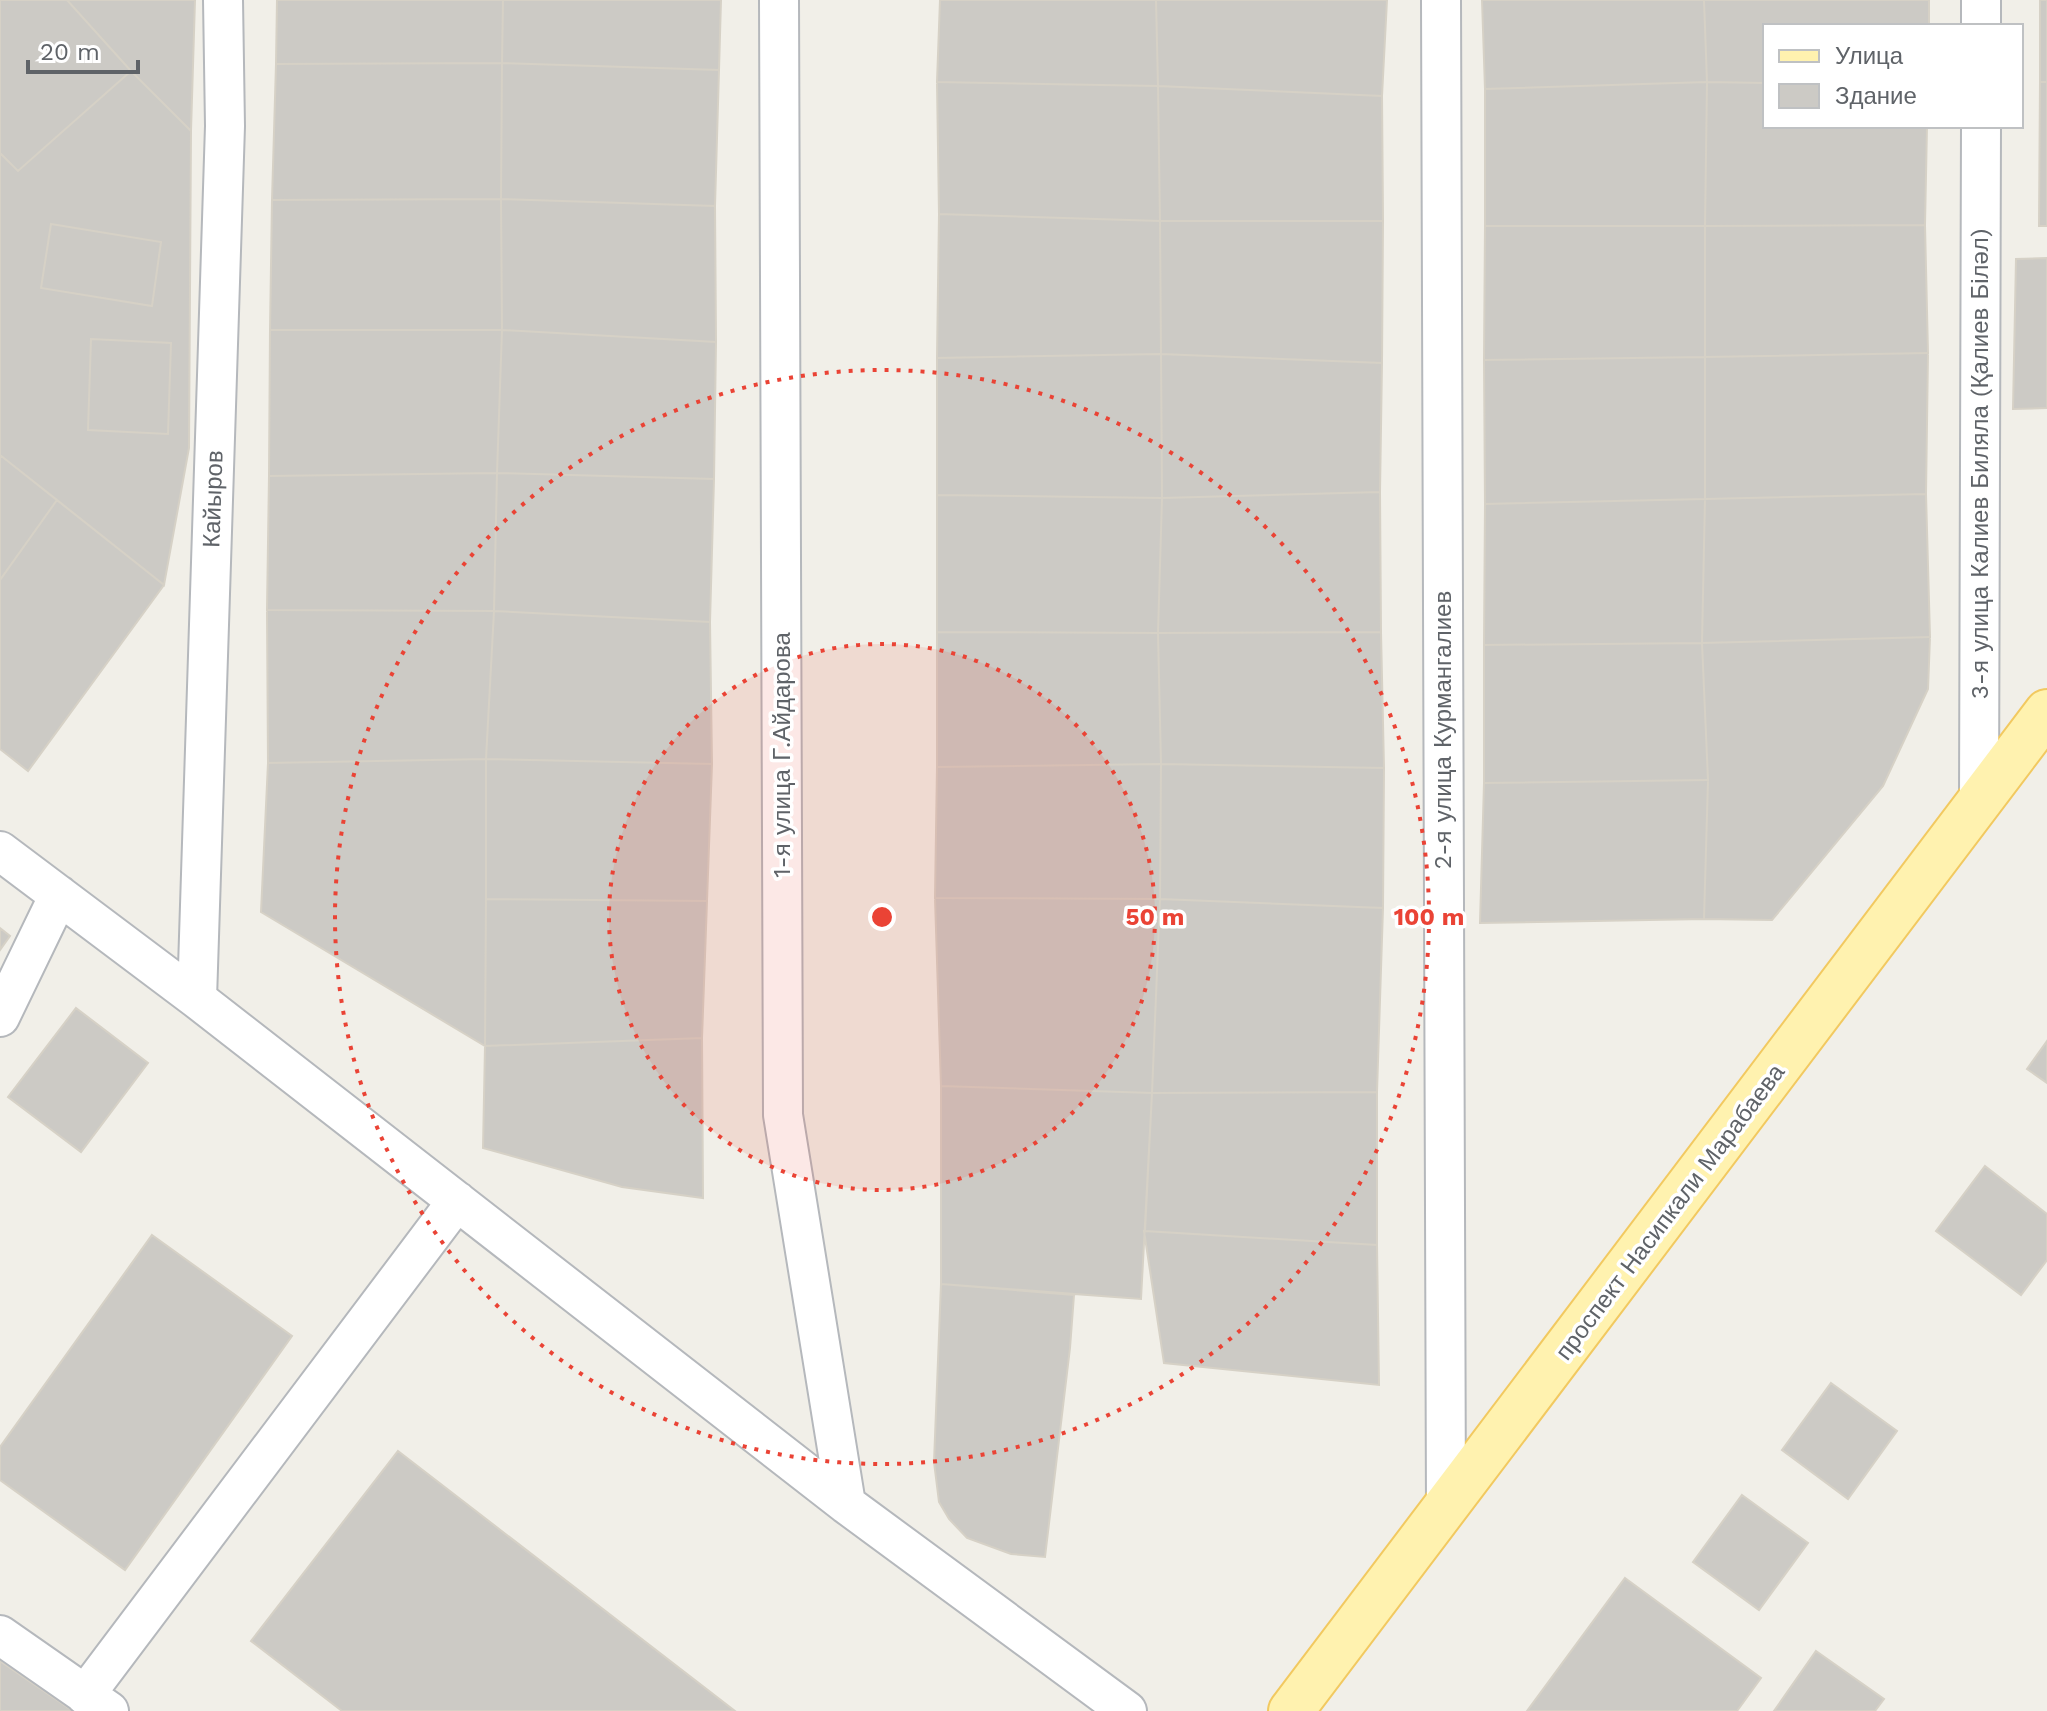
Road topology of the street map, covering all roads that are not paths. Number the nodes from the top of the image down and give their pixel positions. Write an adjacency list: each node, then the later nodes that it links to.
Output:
1 (223, 0): 11 (street, Кайыров)
2 (779, 0): 14 (street, 1-я улица Г.Айдарова)
3 (1441, 0): 15 (street, 2-я улица Курмангалиев)
4 (1981, 0): 5 (street)
5 (1981, 24)
6 (1981, 128): 8 (street, 3-я улица Калиев Биляла (Қалиев Біләл))
7 (2047, 712): 8 (main road, проспект Насипкали Марабаева)
8 (1979, 802): 15 (main road, проспект Насипкали Марабаева)
9 (0, 851): 10 (street)
10 (59, 895): 11 (street); 12 (street)
11 (197, 999): 13 (street)
12 (0, 1017)
13 (457, 1201): 14 (street); 17 (street)
14 (846, 1504): 18 (street)
15 (1446, 1509): 19 (main road, проспект Насипкали Марабаева)
16 (0, 1635): 17 (street)
17 (97, 1703)
18 (1127, 1711)
19 (1291, 1711)

